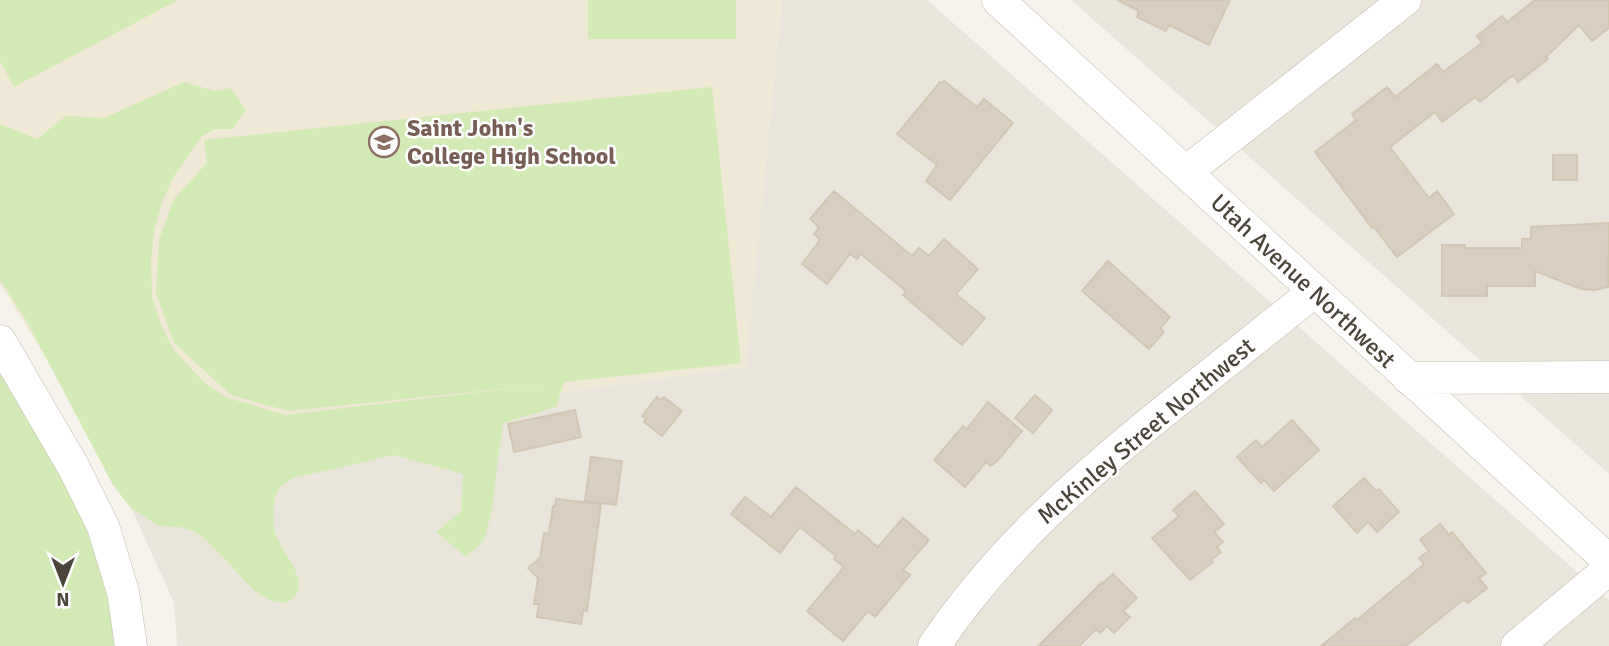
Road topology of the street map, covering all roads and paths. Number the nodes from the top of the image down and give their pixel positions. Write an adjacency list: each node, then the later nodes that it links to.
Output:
1 (998, 0): 3 (street, Utah Avenue Northwest)
2 (1405, 0): 3 (street)
3 (1186, 172): 4 (street, Utah Avenue Northwest)
4 (1315, 291): 7 (street, Utah Avenue Northwest); 11 (street, McKinley Street Northwest)
5 (0, 341): 10 (street)
6 (1609, 377): 7 (street)
7 (1408, 378): 8 (street, Utah Avenue Northwest)
8 (1609, 561)
9 (1609, 569): 12 (street)
10 (131, 646)
11 (934, 646)
12 (1517, 646)

